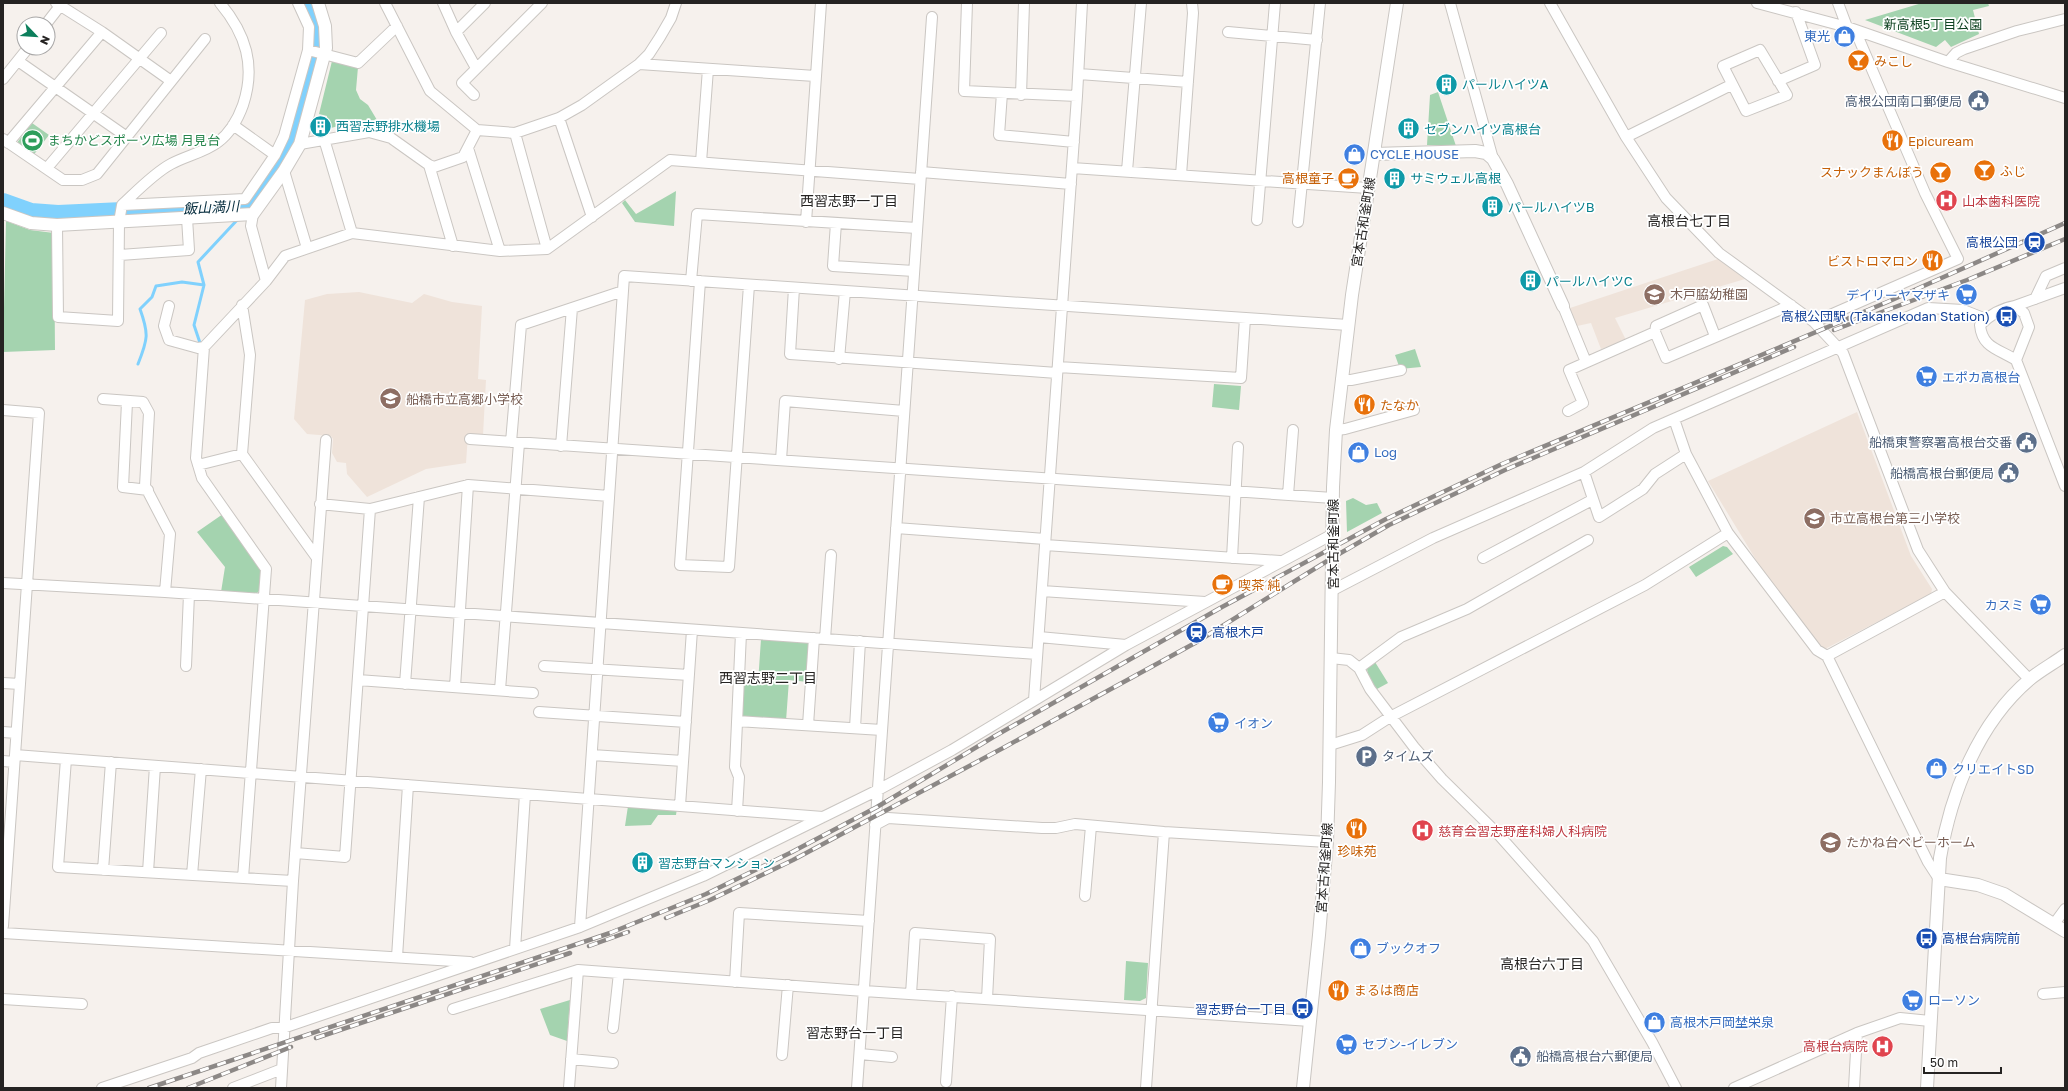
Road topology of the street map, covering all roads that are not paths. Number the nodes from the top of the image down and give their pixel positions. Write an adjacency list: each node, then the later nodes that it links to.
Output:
1 (220, 3): 60 (street)
2 (298, 3): 36 (street)
3 (318, 3): 36 (street)
4 (385, 3): 27 (street)
5 (443, 3): 30 (street)
6 (485, 3): 30 (street)
7 (542, 3): 42 (street)
8 (676, 3): 41 (street)
9 (821, 3): 45 (street)
10 (966, 3): 53 (street)
11 (1024, 3): 55 (street)
12 (1082, 3): 44 (street)
13 (1141, 3): 46 (street)
14 (1192, 3): 50 (street)
15 (1275, 3): 33 (street)
16 (1320, 3): 35 (street)
17 (1397, 3): 70 (street, 宮本古和釜町線)
18 (1450, 3): 72 (street)
19 (1550, 3): 64 (street)
20 (1757, 3): 23 (street)
21 (1838, 3): 28 (street)
22 (58, 4): 24 (street); 29 (street)
23 (1796, 12): 28 (street); 48 (street)
24 (51, 16)
25 (932, 17): 80 (street)
26 (2065, 19): 40 (street)
27 (396, 26): 36 (street); 61 (street)
28 (1851, 28): 40 (street); 122 (street)
29 (102, 32): 38 (street); 52 (street)
30 (456, 32): 42 (street)
31 (1228, 32): 33 (street)
32 (160, 33): 38 (street)
33 (1272, 36): 35 (street); 82 (street)
34 (205, 39): 49 (street)
35 (1317, 40): 84 (street)
36 (317, 52): 68 (street); 71 (street)
37 (22, 56): 39 (street)
38 (139, 58): 49 (street); 58 (street)
39 (18, 61): 47 (street); 52 (street)
40 (1948, 62): 57 (street)
41 (639, 64): 43 (street); 59 (street)
42 (476, 68): 54 (street)
43 (708, 69): 45 (street); 73 (street)
44 (1079, 74): 46 (street); 56 (street)
45 (815, 76): 78 (street)
46 (1134, 77): 50 (street); 79 (street)
47 (3, 79)
48 (1778, 81): 51 (street); 51 (street)
49 (171, 82): 63 (street)
50 (1188, 82): 81 (street)
51 (1731, 85): 64 (street)
52 (54, 87): 58 (street); 66 (street)
53 (1002, 93): 55 (street); 67 (street)
54 (474, 95)
55 (1021, 95): 56 (street)
56 (1077, 96): 67 (street)
57 (2065, 98)
58 (94, 115): 63 (street); 75 (street)
59 (559, 118): 62 (street); 89 (street)
60 (233, 125): 71 (street); 86 (street)
61 (477, 130): 62 (street); 69 (street)
62 (515, 133): 100 (street)
63 (127, 137): 75 (street)
64 (1626, 137): 115 (street)
65 (324, 139): 68 (street); 74 (street); 97 (street)
66 (6, 141): 75 (street)
67 (1074, 142): 76 (street)
68 (300, 144): 77 (street)
69 (468, 148): 74 (street); 101 (street)
70 (1374, 154): 72 (street); 85 (street, 宮本古和釜町線)
71 (275, 155): 86 (street)
72 (1493, 159): 118 (street)
73 (701, 162): 78 (street); 89 (street)
74 (429, 165): 98 (street)
75 (47, 168)
76 (1072, 168): 79 (street); 83 (street)
77 (284, 171): 88 (street); 99 (street)
78 (809, 171): 80 (street); 92 (street)
79 (1127, 171): 81 (street)
80 (921, 175): 83 (street); 96 (street)
81 (1181, 175): 82 (street)
82 (1260, 180): 84 (street); 91 (street)
83 (1071, 184): 117 (street)
84 (1302, 184): 85 (street); 93 (street)
85 (1365, 188): 124 (street, 宮本古和釜町線)
86 (120, 213): 90 (street); 95 (street); 102 (street)
87 (3, 214): 95 (street)
88 (253, 214): 90 (street); 105 (street)
89 (592, 217): 100 (street)
90 (187, 218): 102 (street)
91 (1257, 220)
92 (806, 222): 94 (street); 106 (street)
93 (1298, 222)
94 (836, 223): 96 (street); 104 (street)
95 (57, 225): 102 (street)
96 (917, 228): 104 (street)
97 (352, 233): 98 (street); 99 (street)
98 (452, 246): 101 (street)
99 (307, 248): 105 (street)
100 (547, 249): 101 (street)
101 (500, 251)
102 (120, 255)
103 (2065, 268): 113 (street)
104 (914, 271): 112 (street)
105 (266, 281): 114 (street)
106 (696, 281): 107 (street); 110 (street); 154 (street)
107 (749, 284): 108 (street); 156 (street)
108 (794, 288): 111 (street); 131 (street)
109 (2065, 288): 113 (street)
110 (623, 291): 120 (street); 152 (street)
111 (845, 291): 112 (street); 131 (street)
112 (912, 295): 117 (street); 133 (street)
113 (2035, 299): 119 (street)
114 (242, 305): 128 (street); 153 (street)
115 (1791, 305): 122 (street); 126 (street)
116 (169, 306): 128 (street)
117 (1062, 306): 121 (street); 135 (street)
118 (1563, 306): 134 (street)
119 (2015, 306): 123 (street); 127 (street)
120 (572, 308): 149 (street); 150 (street)
121 (1245, 318): 124 (street); 135 (street)
122 (1814, 322): 129 (street)
123 (1983, 322): 129 (street); 130 (street)
124 (1348, 325): 137 (street, 宮本古和釜町線)
125 (1655, 332): 126 (street); 126 (street); 134 (street)
126 (1715, 336)
127 (2022, 344): 130 (street); 132 (street)
128 (204, 348): 158 (street)
129 (1839, 348): 144 (street); 189 (street)
130 (2006, 354): 132 (street)
131 (839, 359): 133 (street)
132 (2016, 360): 163 (street)
133 (908, 362): 135 (street); 142 (street)
134 (1586, 362): 143 (street)
135 (1058, 370): 161 (street)
136 (1401, 370): 137 (street)
137 (1341, 380): 146 (street, 宮本古和釜町線)
138 (103, 399): 139 (street)
139 (127, 402): 165 (street); 165 (street)
140 (3, 410): 185 (street)
141 (1414, 410): 146 (street)
142 (904, 411): 157 (street); 159 (street)
143 (1568, 411)
144 (1674, 419): 155 (street); 160 (street)
145 (1293, 430): 167 (street)
146 (1336, 430): 170 (street, 宮本古和釜町線)
147 (470, 439): 149 (street)
148 (326, 440): 172 (street)
149 (515, 442): 150 (street); 164 (street)
150 (561, 446): 152 (street)
151 (1238, 447): 166 (street)
152 (612, 449): 154 (street); 168 (street)
153 (242, 454): 158 (street); 180 (street)
154 (688, 454): 156 (street); 156 (street)
155 (1686, 454): 171 (street); 175 (street)
156 (737, 457): 157 (street)
157 (781, 460): 159 (street)
158 (198, 465): 191 (street)
159 (900, 468): 161 (street); 174 (street)
160 (1584, 472): 171 (street); 186 (street)
161 (1050, 479): 166 (street); 178 (street)
162 (468, 485): 164 (street); 169 (street); 196 (street)
163 (2065, 486)
164 (515, 489): 168 (street); 197 (street)
165 (148, 490): 188 (street)
166 (1235, 491): 167 (street); 181 (street)
167 (1288, 495): 170 (street)
168 (609, 496): 198 (street)
169 (419, 497): 173 (street); 195 (street)
170 (1333, 498): 176 (street, 宮本古和釜町線)
171 (1592, 500): 182 (street)
172 (320, 504): 173 (street); 180 (street)
173 (370, 509): 194 (street)
174 (896, 528): 178 (street); 205 (street)
175 (1728, 533): 209 (street); 227 (street)
176 (1333, 534): 183 (street); 186 (street, 宮本古和釜町線)
177 (1588, 540): 213 (street)
178 (1045, 542): 181 (street); 187 (street)
179 (830, 555): 203 (street)
180 (317, 558): 193 (street)
181 (1232, 558): 183 (street)
182 (1483, 558)
183 (1280, 561): 192 (street)
184 (3, 583): 185 (street)
185 (27, 585): 188 (street); 219 (street)
186 (1332, 590): 210 (street, 宮本古和釜町線)
187 (1042, 591): 192 (street); 201 (street)
188 (165, 592): 190 (street)
189 (1945, 592): 209 (street); 217 (street)
190 (189, 594): 191 (street); 211 (street)
191 (264, 601): 193 (street); 244 (street)
192 (1206, 602): 206 (street)
193 (314, 604): 194 (street); 245 (street)
194 (362, 608): 195 (street); 216 (street)
195 (411, 611): 196 (street); 220 (street)
196 (460, 614): 197 (street); 221 (street)
197 (506, 618): 198 (street); 222 (street)
198 (601, 624): 199 (street); 214 (street)
199 (692, 630): 200 (street); 215 (street)
200 (741, 632): 202 (street); 228 (street)
201 (1038, 637): 206 (street); 207 (street)
202 (814, 638): 203 (street); 230 (street)
203 (825, 639): 204 (street)
204 (860, 641): 205 (street); 231 (street)
205 (888, 643): 207 (street); 232 (street)
206 (1126, 645): 224 (street)
207 (1037, 654): 224 (street)
208 (2065, 655): 217 (street)
209 (1827, 656): 264 (street)
210 (1331, 658): 213 (street); 235 (street, 宮本古和釜町線)
211 (186, 666)
212 (544, 666): 214 (street)
213 (1359, 668): 227 (street)
214 (598, 669): 215 (street); 226 (street)
215 (689, 675): 229 (street)
216 (358, 680): 220 (street); 246 (street)
217 (2030, 680): 264 (street)
218 (3, 683): 219 (street)
219 (20, 684): 234 (street)
220 (405, 684): 221 (street)
221 (455, 687): 222 (street)
222 (500, 690): 223 (street)
223 (533, 693)
224 (1034, 700): 248 (street)
225 (539, 712): 226 (street)
226 (594, 716): 229 (street); 236 (street)
227 (1390, 717): 235 (street); 313 (street)
228 (737, 721): 230 (street); 253 (street)
229 (686, 722): 240 (street)
230 (808, 725): 231 (street)
231 (856, 728): 232 (street)
232 (882, 730): 248 (street)
233 (3, 732): 234 (street)
234 (16, 733): 237 (street)
235 (1330, 745): 258 (street, 宮本古和釜町線)
236 (592, 755): 240 (street); 250 (street)
237 (15, 758): 238 (street); 239 (street); 251 (street)
238 (66, 759): 241 (street); 260 (street)
239 (3, 761)
240 (683, 761): 252 (street)
241 (111, 762): 242 (street); 260 (street)
242 (155, 766): 243 (street); 261 (street)
243 (202, 769): 244 (street); 262 (street)
244 (251, 773): 245 (street); 263 (street)
245 (301, 777): 246 (street); 259 (street)
246 (350, 781): 247 (street); 259 (street)
247 (408, 785): 249 (street); 277 (street)
248 (878, 790): 254 (street); 255 (street)
249 (525, 794): 250 (street); 275 (street)
250 (589, 799): 252 (street); 272 (street)
251 (7, 800): 268 (street)
252 (680, 806): 253 (street)
253 (737, 811): 254 (street)
254 (823, 817): 272 (street)
255 (875, 825): 256 (street); 269 (street)
256 (1091, 826): 257 (street); 266 (street)
257 (1164, 832): 258 (street); 292 (street)
258 (1327, 842): 293 (street, 宮本古和釜町線)
259 (295, 853): 265 (street)
260 (103, 870): 261 (street)
261 (148, 872): 262 (street)
262 (192, 875): 263 (street)
263 (243, 878): 265 (street)
264 (1939, 879): 270 (street); 294 (street)
265 (293, 881): 276 (street)
266 (1085, 896)
267 (2065, 909): 270 (street)
268 (4, 910): 271 (street)
269 (869, 921): 281 (street); 283 (street)
270 (2054, 924): 273 (street)
271 (3, 926)
272 (580, 927): 275 (street)
273 (2065, 931)
274 (3, 933): 276 (street)
275 (515, 949): 278 (street)
276 (289, 951): 277 (street); 295 (street)
277 (397, 957): 278 (street)
278 (474, 963): 295 (street)
279 (578, 970): 280 (street); 291 (street); 301 (street)
280 (619, 973): 281 (street); 296 (street)
281 (735, 982): 282 (street)
282 (788, 985): 283 (street); 299 (street)
283 (864, 991): 285 (street); 298 (street)
284 (2065, 992): 286 (street)
285 (911, 994): 287 (street); 289 (street)
286 (2043, 994)
287 (952, 996): 289 (street); 304 (street)
288 (3, 999): 290 (street)
289 (987, 999): 292 (street)
290 (82, 1004)
291 (453, 1009)
292 (1151, 1010): 293 (street); 311 (street)
293 (1310, 1021): 312 (street, 宮本古和釜町線)
294 (1930, 1021): 297 (street); 316 (street)
295 (283, 1028): 303 (street); 306 (street)
296 (613, 1028)
297 (1857, 1034): 305 (street); 315 (street)
298 (860, 1054): 300 (street); 310 (street)
299 (782, 1055)
300 (892, 1057)
301 (571, 1060): 302 (street); 309 (street)
302 (613, 1063)
303 (282, 1069): 307 (street); 308 (street)
304 (946, 1082)
305 (1750, 1084): 314 (street)
306 (102, 1088)
307 (233, 1088)
308 (281, 1088)
309 (569, 1088)
310 (857, 1088)
311 (1146, 1088)
312 (1303, 1088)
313 (1676, 1088)
314 (1734, 1088)
315 (1854, 1088)
316 (1927, 1088)

